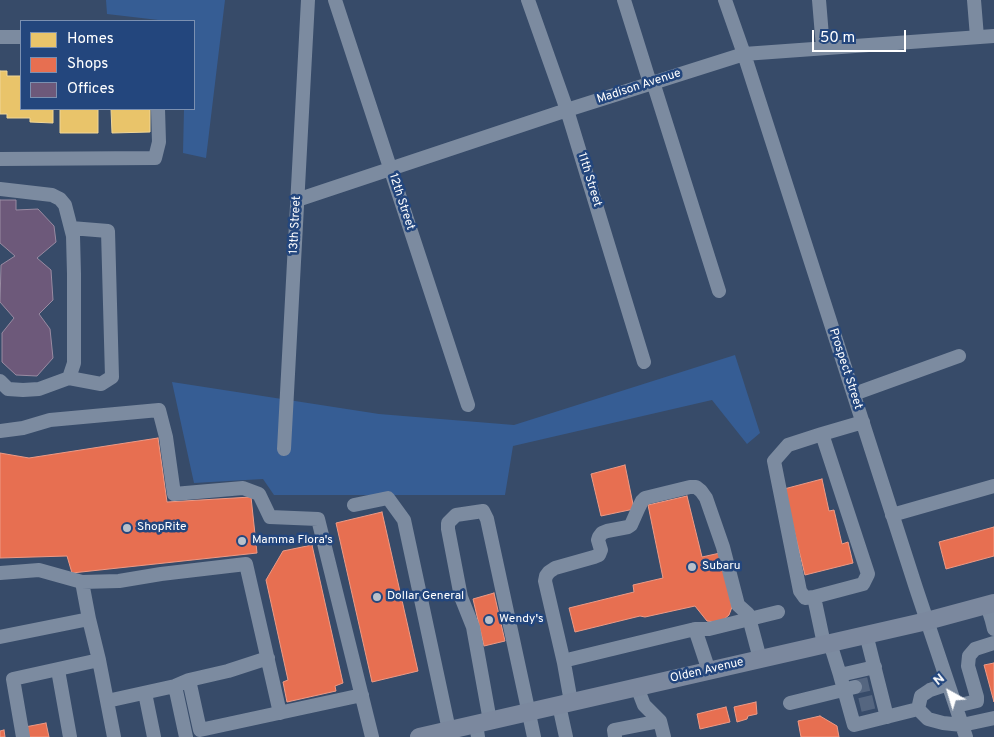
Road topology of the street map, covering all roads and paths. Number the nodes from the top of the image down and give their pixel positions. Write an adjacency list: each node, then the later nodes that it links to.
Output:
1 (308, 0): 20 (street, 13th Street)
2 (335, 0): 18 (street, 12th Street)
3 (528, 0): 16 (street, 11th Street)
4 (624, 0): 14 (street)
5 (725, 0): 13 (street, Prospect Street)
6 (819, 0): 12 (street)
7 (974, 0): 11 (street)
8 (994, 36): 11 (street, Madison Avenue)
9 (0, 37): 10 (street)
10 (20, 37)
11 (977, 37): 12 (street, Madison Avenue)
12 (823, 48): 13 (street, Madison Avenue)
13 (744, 54): 14 (street, Madison Avenue); 27 (street, Prospect Street)
14 (652, 83): 16 (street, Madison Avenue); 22 (street)
15 (158, 110): 17 (street)
16 (567, 110): 18 (street, Madison Avenue); 24 (street, 11th Street)
17 (0, 159)
18 (390, 169): 20 (street, Madison Avenue); 28 (street, 12th Street)
19 (0, 189): 21 (street)
20 (298, 200): 32 (street, 13th Street)
21 (71, 228): 25 (street); 25 (street)
22 (719, 291)
23 (959, 356): 27 (street)
24 (644, 362)
25 (69, 378): 26 (street)
26 (0, 381)
27 (854, 394): 29 (street, Prospect Street)
28 (468, 405)
29 (862, 422): 31 (street); 35 (street, Prospect Street)
30 (0, 431): 64 (street)
31 (822, 434): 38 (street); 38 (street)
32 (284, 449)
33 (994, 486): 35 (street)
34 (354, 505): 77 (street)
35 (892, 515): 43 (street, Prospect Street)
36 (0, 573): 37 (street)
37 (82, 582): 41 (street); 50 (street)
38 (814, 597): 49 (street)
39 (990, 604): 43 (main road, Olden Avenue); 45 (street)
40 (778, 612): 42 (street)
41 (89, 619): 47 (street); 52 (street)
42 (749, 619): 44 (street); 51 (street); 53 (street)
43 (927, 621): 46 (main road, Olden Avenue); 59 (street, Prospect Street)
44 (695, 629): 53 (street); 56 (street)
45 (994, 629)
46 (866, 634): 49 (main road, Olden Avenue); 54 (street)
47 (0, 637)
48 (994, 643): 68 (street)
49 (827, 644): 51 (main road, Olden Avenue); 57 (street)
50 (268, 658): 58 (street); 70 (street)
51 (760, 659): 56 (main road, Olden Avenue)
52 (99, 660): 55 (street); 65 (street)
53 (564, 662): 67 (street)
54 (875, 667): 57 (street); 72 (street)
55 (58, 670): 78 (street); 79 (street)
56 (709, 671): 61 (main road, Olden Avenue)
57 (840, 675): 62 (street)
58 (189, 680): 60 (street); 70 (street)
59 (948, 684): 68 (street, Prospect Street); 69 (street)
60 (175, 686): 63 (street); 82 (street)
61 (637, 687): 67 (main road, Olden Avenue); 74 (street)
62 (850, 689): 66 (street); 72 (street)
63 (145, 693): 65 (street); 81 (street)
64 (362, 695): 70 (street); 83 (street)
65 (107, 701): 80 (street)
66 (790, 703)
67 (565, 704): 71 (main road, Olden Avenue); 86 (street)
68 (956, 706): 76 (street, Prospect Street)
69 (918, 710): 72 (street); 76 (street)
70 (280, 713)
71 (528, 713): 75 (main road, Olden Avenue); 75 (street); 85 (street)
72 (887, 717)
73 (994, 718): 76 (street)
74 (660, 721): 87 (street); 88 (street)
75 (481, 727): 77 (main road, Olden Avenue)
76 (964, 731)
77 (446, 733): 84 (main road, Olden Avenue)
78 (23, 737)
79 (70, 737)
80 (114, 737)
81 (154, 737)
82 (186, 737)
83 (372, 737)
84 (419, 737)
85 (534, 737)
86 (566, 737)
87 (615, 737)
88 (664, 737)

